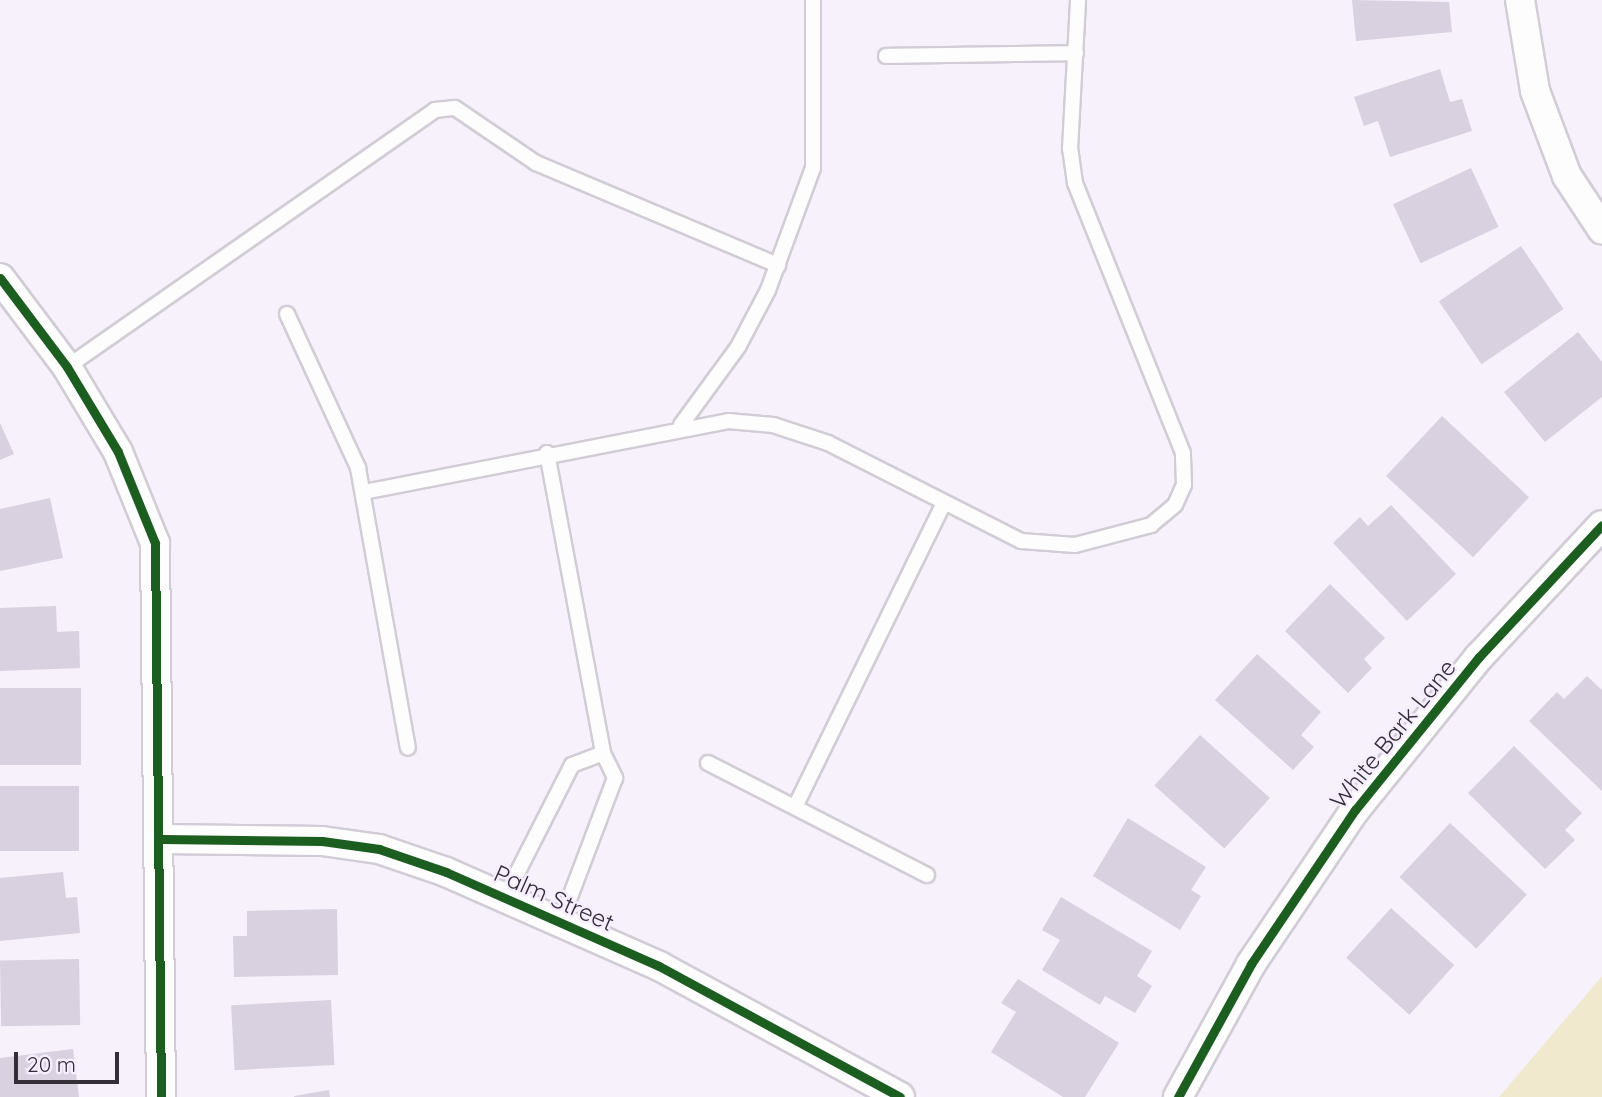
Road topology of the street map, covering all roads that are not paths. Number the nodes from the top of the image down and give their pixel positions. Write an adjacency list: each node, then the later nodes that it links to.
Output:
1 (813, 0): 7 (lane)
2 (1079, 0): 4 (lane)
3 (1520, 0): 6 (street)
4 (1076, 53): 5 (lane); 14 (lane)
5 (886, 56)
6 (1602, 229)
7 (778, 265): 10 (lane); 11 (lane)
8 (0, 278): 10 (street)
9 (287, 314): 13 (lane)
10 (67, 367): 20 (street)
11 (681, 425): 12 (lane); 14 (lane)
12 (547, 453): 13 (lane); 17 (lane)
13 (364, 492): 16 (lane)
14 (944, 503): 19 (lane)
15 (1602, 525): 26 (street, White Bark Lane)
16 (408, 748)
17 (603, 752): 22 (lane); 23 (lane)
18 (708, 764): 19 (lane)
19 (795, 807): 21 (lane)
20 (162, 839): 22 (street, Palm Street); 24 (street)
21 (927, 875)
22 (505, 897): 23 (street, Palm Street)
23 (561, 922): 25 (street, Palm Street)
24 (161, 1097)
25 (900, 1097)
26 (1178, 1097)

